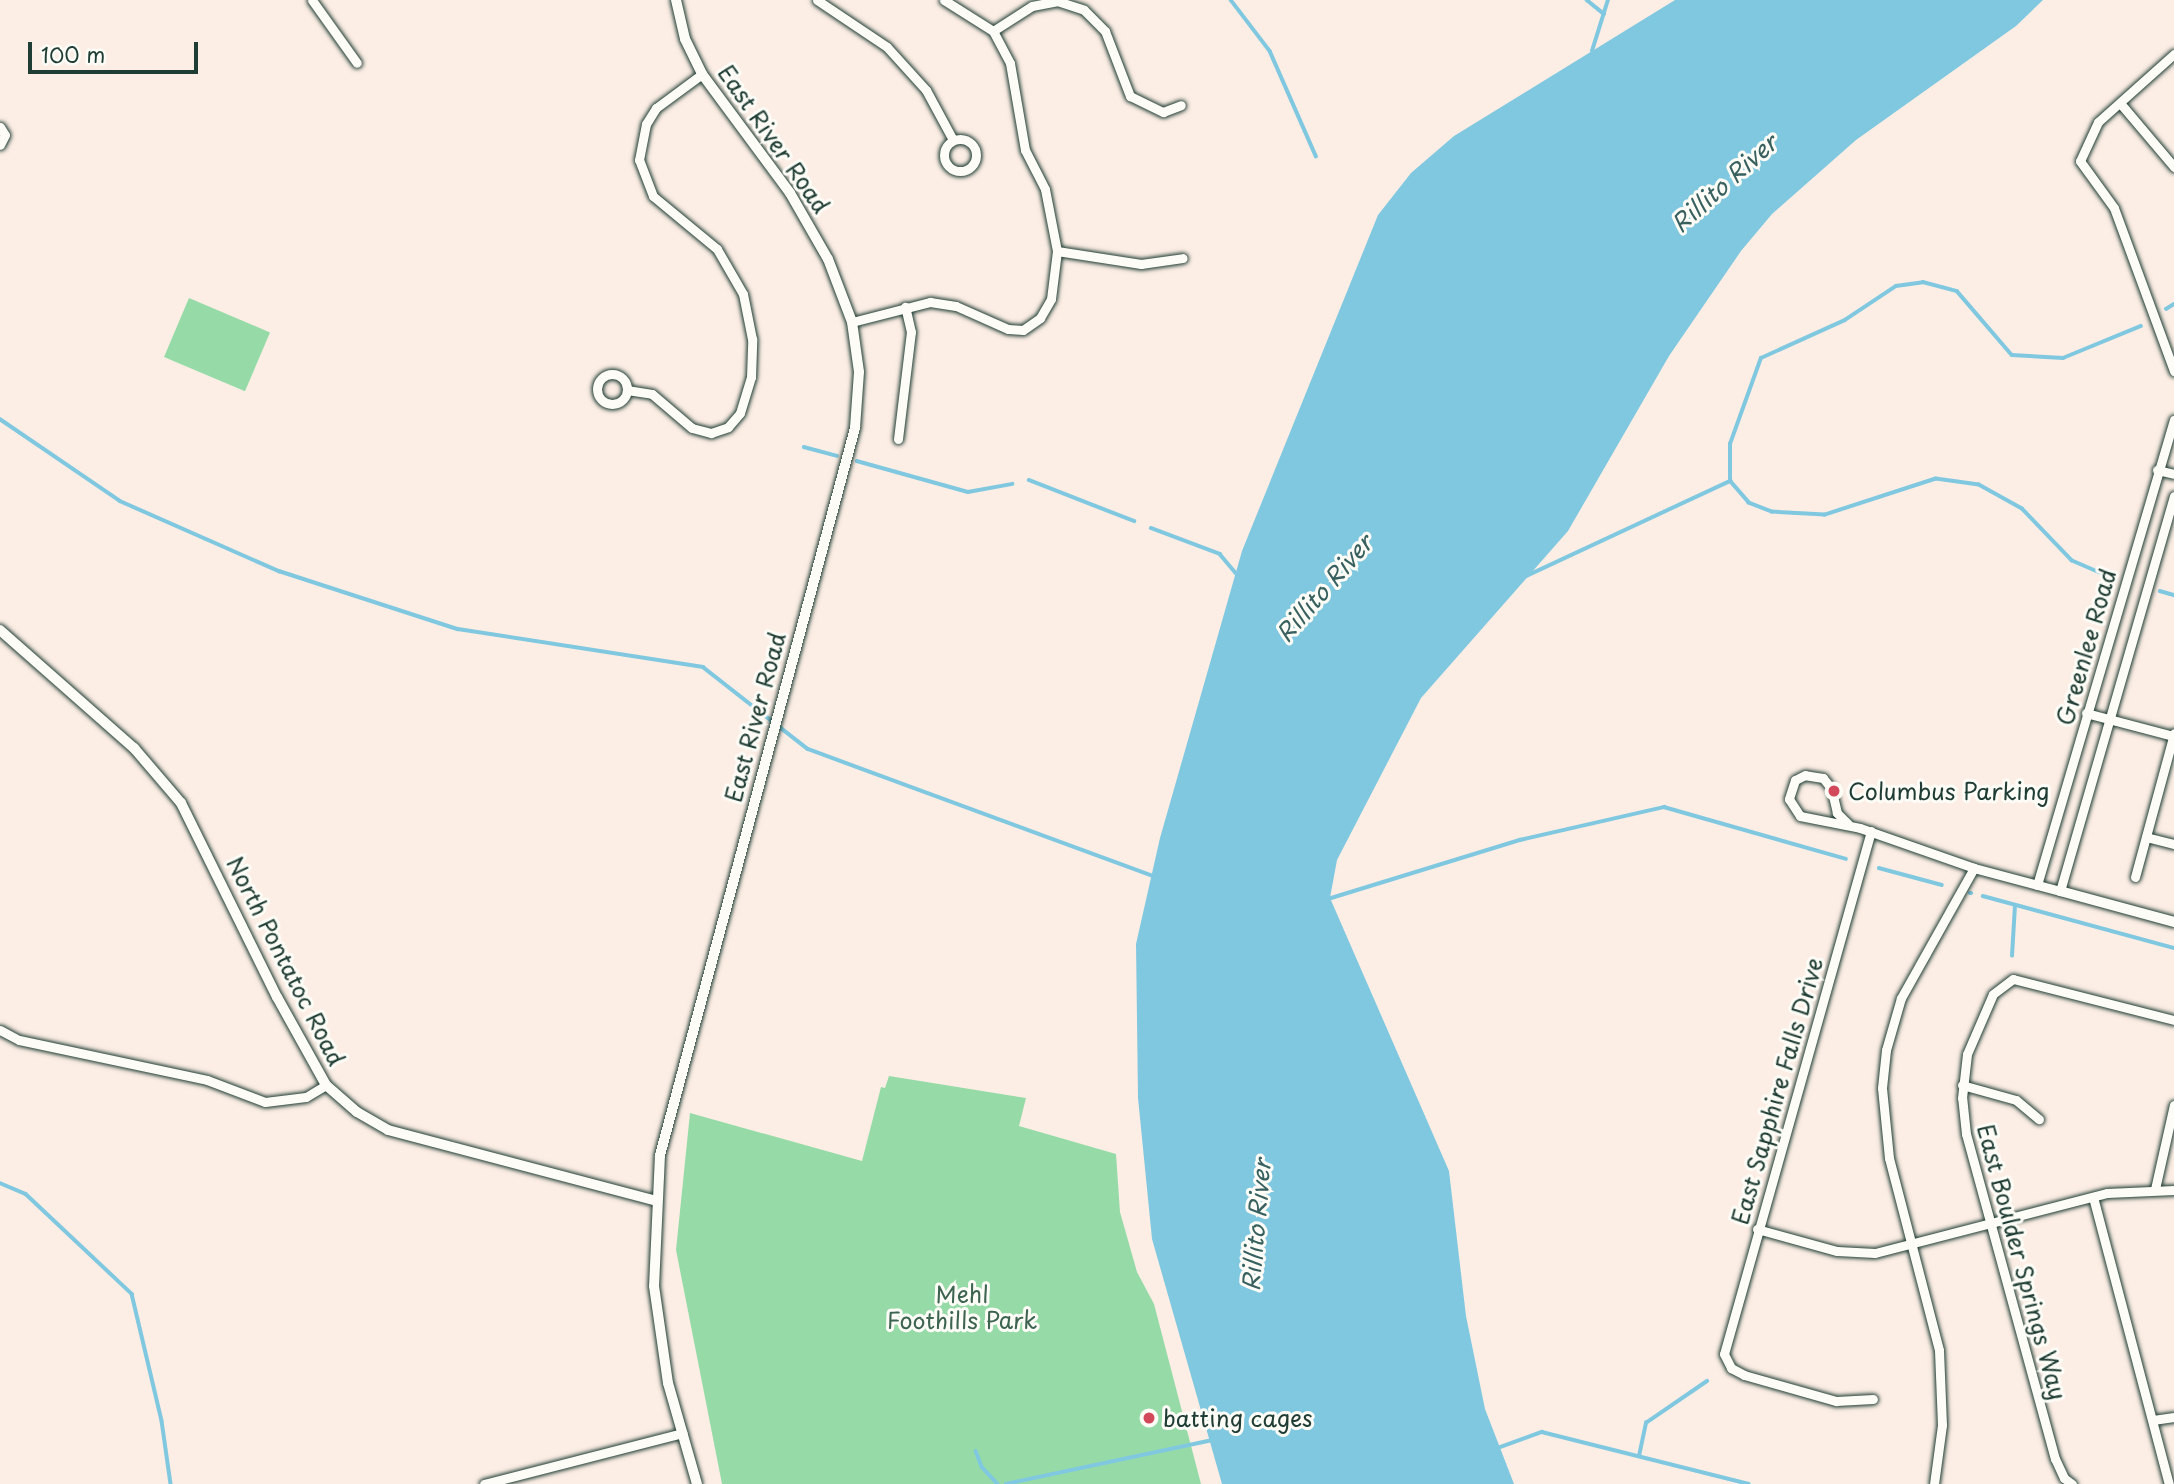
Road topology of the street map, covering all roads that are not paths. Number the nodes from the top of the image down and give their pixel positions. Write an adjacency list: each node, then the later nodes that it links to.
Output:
1 (312, 0): 7 (street)
2 (676, 0): 8 (street, East River Road)
3 (817, 0): 12 (street)
4 (944, 0): 5 (street)
5 (993, 31): 10 (street); 15 (street)
6 (2174, 54): 9 (street)
7 (357, 63)
8 (702, 74): 18 (street, East River Road); 20 (street)
9 (2120, 103): 14 (street); 19 (street)
10 (1181, 105)
11 (0, 127): 13 (street)
12 (953, 140)
13 (0, 145)
14 (2174, 167)
15 (1057, 251): 16 (street); 17 (street)
16 (1183, 258)
17 (905, 307): 18 (street); 22 (street)
18 (852, 322): 48 (street, East River Road)
19 (2174, 371)
20 (627, 390)
21 (2174, 420): 23 (street, Greenlee Road)
22 (898, 439)
23 (2157, 470): 24 (street); 27 (street, Greenlee Road)
24 (2174, 474)
25 (2174, 496): 28 (street, Greenlee Road)
26 (0, 630): 41 (street, North Pontatoc Road)
27 (2087, 713): 28 (street); 36 (street, Greenlee Road)
28 (2109, 719): 29 (street); 37 (street, Greenlee Road)
29 (2174, 734): 32 (street)
30 (1848, 824): 30 (street); 31 (street)
31 (1871, 831): 34 (street); 50 (street, East Sapphire Falls Drive)
32 (2146, 836): 33 (street); 35 (street)
33 (2174, 844)
34 (1974, 867): 36 (street); 51 (street)
35 (2135, 877)
36 (2037, 885): 37 (street)
37 (2060, 891): 38 (street)
38 (2174, 922)
39 (2174, 1020): 42 (street, East Boulder Springs Way)
40 (0, 1030): 41 (street)
41 (326, 1085): 48 (street, North Pontatoc Road)
42 (1962, 1085): 44 (street); 49 (street, East Boulder Springs Way)
43 (2174, 1105): 45 (street)
44 (2039, 1119)
45 (2155, 1189): 46 (street); 47 (street)
46 (2174, 1190)
47 (2092, 1197): 49 (street); 54 (street)
48 (656, 1201): 55 (street, East River Road)
49 (1991, 1225): 51 (street); 56 (street, East Boulder Springs Way)
50 (1757, 1229): 51 (street); 52 (street, East Sapphire Falls Drive)
51 (1913, 1246): 59 (street)
52 (1873, 1399)
53 (2174, 1417): 54 (street)
54 (2153, 1420): 60 (street)
55 (682, 1433): 57 (street); 58 (street, East River Road)
56 (2068, 1481)
57 (484, 1484)
58 (697, 1484)
59 (1934, 1484)
60 (2169, 1484)

